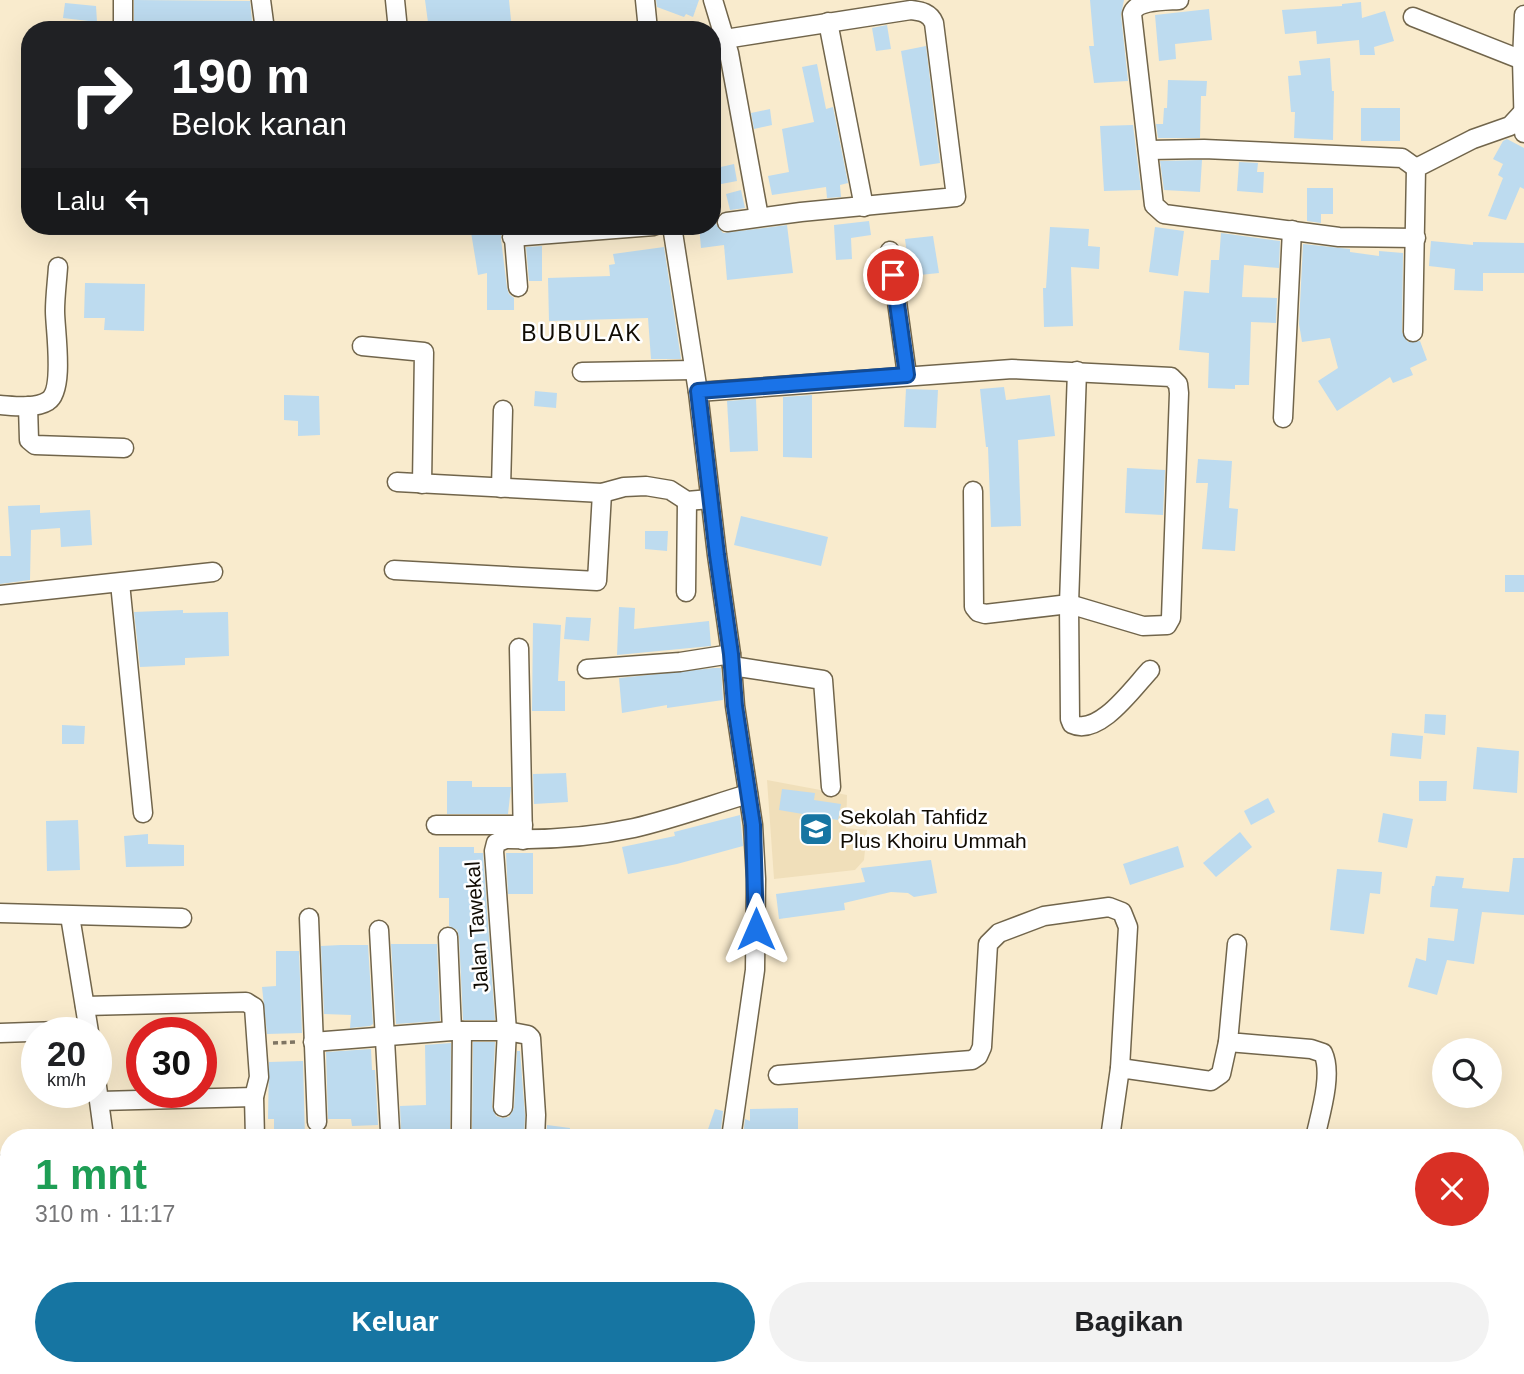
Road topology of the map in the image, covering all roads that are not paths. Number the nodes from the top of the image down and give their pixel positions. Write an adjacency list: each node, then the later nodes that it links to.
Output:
1 (123, 0): 9 (street)
2 (261, 0): 10 (street)
3 (395, 0): 11 (street)
4 (645, 0): 12 (street)
5 (713, 0): 13 (street)
6 (1179, 0): 20 (street)
7 (1524, 15): 17 (street)
8 (1413, 17): 17 (street)
9 (122, 21)
10 (264, 21)
11 (397, 21)
12 (647, 21)
13 (719, 21)
14 (828, 22): 16 (street); 22 (street); 22 (street)
15 (721, 26): 16 (street)
16 (725, 39): 23 (street)
17 (1522, 60): 18 (street)
18 (1522, 113): 19 (street); 21 (street)
19 (1524, 133)
20 (1148, 150): 21 (street); 25 (street)
21 (1416, 168): 28 (street)
22 (864, 207): 23 (street)
23 (759, 217): 24 (street)
24 (727, 222)
25 (1292, 230): 28 (street); 42 (street)
26 (512, 235): 31 (street)
27 (673, 235): 34 (street)
28 (1416, 238): 32 (street)
29 (890, 251): 37 (street)
30 (58, 267): 40 (street)
31 (518, 287)
32 (1413, 332)
33 (362, 346): 45 (street)
34 (694, 370): 36 (street); 38 (street)
35 (1077, 371): 37 (street); 56 (street); 56 (street)
36 (582, 372)
37 (907, 375): 38 (street)
38 (698, 391): 49 (street)
39 (0, 405): 40 (street)
40 (28, 406): 43 (street)
41 (503, 410): 46 (street)
42 (1283, 418)
43 (124, 448)
44 (397, 482): 45 (street)
45 (422, 484): 46 (street)
46 (501, 488): 48 (street)
47 (973, 491): 56 (street)
48 (602, 493): 50 (street); 51 (street)
49 (710, 499): 50 (street); 58 (street)
50 (687, 501): 54 (street)
51 (394, 570)
52 (213, 572): 53 (street)
53 (120, 583): 55 (street); 63 (street)
54 (686, 592)
55 (0, 595)
56 (1069, 604): 60 (street)
57 (519, 648): 65 (street)
58 (731, 660): 59 (street); 61 (street); 62 (street)
59 (587, 668)
60 (1150, 670)
61 (831, 787)
62 (748, 794): 65 (street, Jalan Tawekal); 94 (street)
63 (143, 814)
64 (436, 825): 65 (street)
65 (523, 832): 76 (street, Jalan Tawekal)
66 (0, 913): 67 (street)
67 (70, 916): 68 (street); 73 (street)
68 (182, 918)
69 (309, 918): 80 (street)
70 (380, 930): 79 (street)
71 (447, 937): 75 (street)
72 (1237, 944): 81 (street)
73 (85, 1006): 74 (street); 84 (street)
74 (87, 1017)
75 (457, 1031): 76 (street); 79 (street); 92 (street)
76 (507, 1031): 86 (street); 93 (street)
77 (0, 1033): 78 (street)
78 (21, 1033)
79 (385, 1038): 80 (street); 91 (street)
80 (313, 1042): 88 (street)
81 (1228, 1042): 82 (street); 96 (street)
82 (1119, 1068): 83 (street); 95 (street)
83 (778, 1075)
84 (254, 1097): 85 (street); 90 (street)
85 (112, 1101)
86 (503, 1107)
87 (101, 1108): 89 (street)
88 (317, 1122)
89 (103, 1129)
90 (255, 1129)
91 (390, 1129)
92 (461, 1129)
93 (535, 1129)
94 (732, 1129)
95 (1111, 1129)
96 (1317, 1129)

